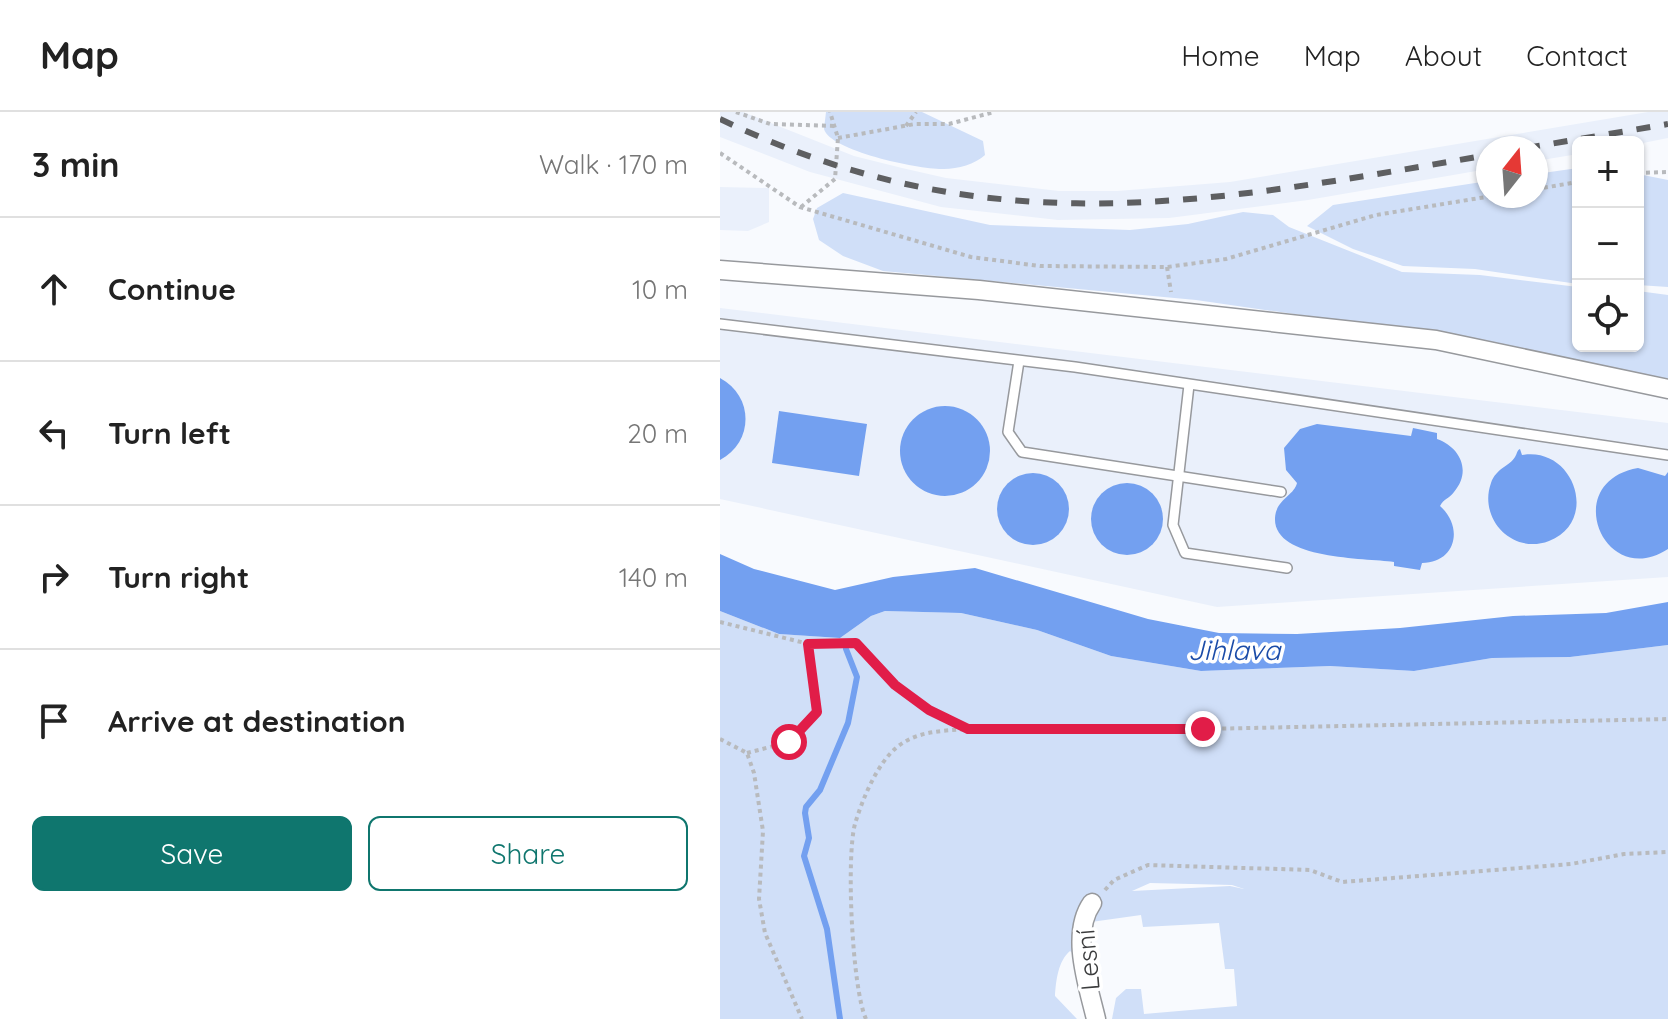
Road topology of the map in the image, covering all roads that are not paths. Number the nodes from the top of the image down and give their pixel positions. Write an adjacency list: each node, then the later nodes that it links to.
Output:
1 (720, 270): 5 (street)
2 (720, 324): 3 (lane)
3 (1019, 361): 4 (lane); 7 (lane)
4 (1189, 385): 6 (lane); 7 (lane)
5 (1668, 389)
6 (1668, 455)
7 (1179, 479): 8 (lane); 9 (lane)
8 (1281, 492)
9 (1287, 568)
10 (1092, 903): 11 (street, Lesní)
11 (1096, 1019)

